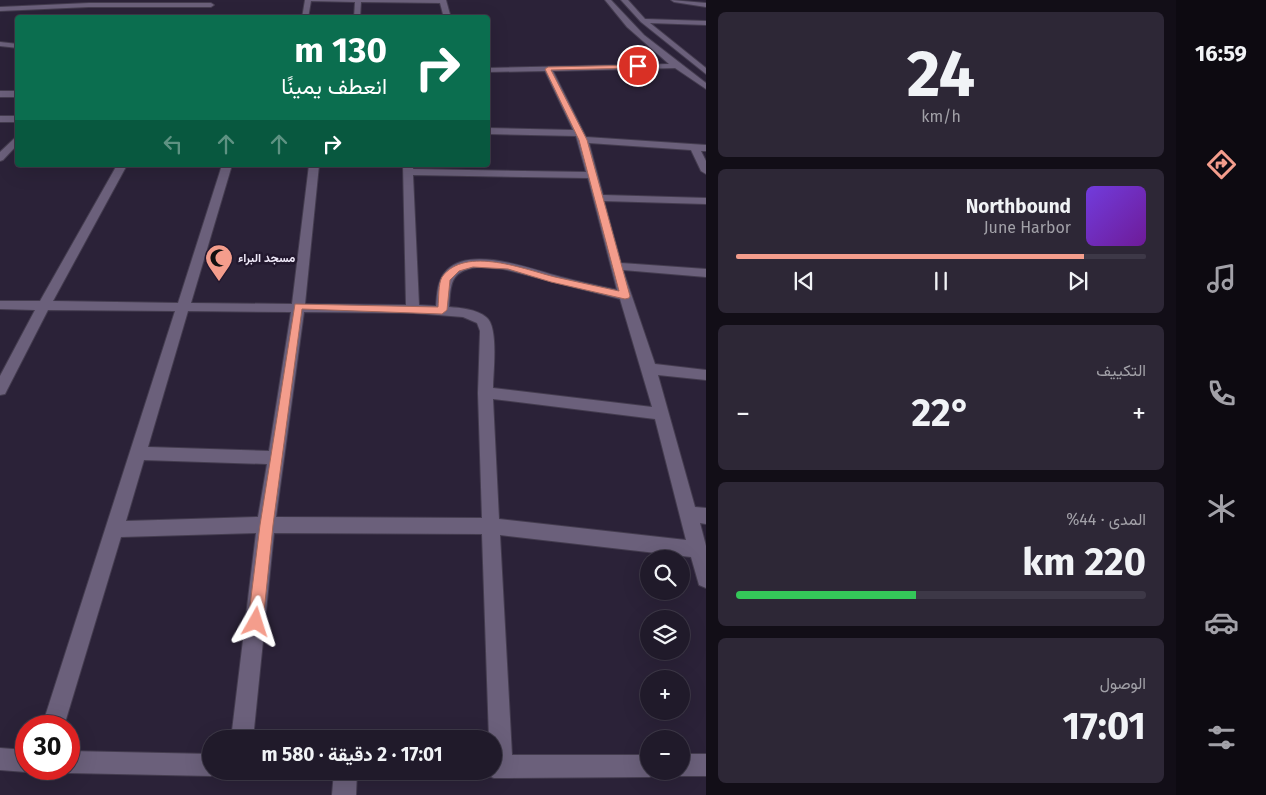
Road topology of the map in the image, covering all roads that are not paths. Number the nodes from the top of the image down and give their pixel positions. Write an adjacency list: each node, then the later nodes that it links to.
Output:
1 (31, 0): 14 (street)
2 (308, 0): 17 (street)
3 (314, 0): 4 (street)
4 (358, 0): 5 (street); 18 (street)
5 (442, 0): 19 (street)
6 (608, 0): 24 (street)
7 (624, 0): 20 (street)
8 (674, 0): 12 (street)
9 (92, 3): 13 (street); 14 (street)
10 (152, 3): 11 (street); 13 (street)
11 (211, 5)
12 (706, 5)
13 (140, 6): 16 (street)
14 (23, 7): 15 (street)
15 (0, 9)
16 (134, 12)
17 (306, 15)
18 (356, 15)
19 (447, 15)
20 (643, 21): 21 (street); 27 (street)
21 (706, 23)
22 (0, 44): 23 (street)
23 (15, 46)
24 (675, 66): 25 (street); 28 (street)
25 (548, 69): 26 (street); 34 (street)
26 (490, 70)
27 (706, 72)
28 (706, 87)
29 (0, 94): 30 (street)
30 (15, 94)
31 (0, 119): 32 (street)
32 (15, 119)
33 (490, 131): 34 (street)
34 (581, 137): 36 (street); 43 (street)
35 (15, 141): 37 (street)
36 (700, 148): 42 (street)
37 (0, 158)
38 (121, 167): 50 (street)
39 (226, 167): 51 (street)
40 (314, 167): 52 (street)
41 (408, 168): 43 (street); 53 (street)
42 (706, 171)
43 (592, 175): 44 (street)
44 (597, 198): 45 (street); 46 (street)
45 (706, 201)
46 (616, 266): 47 (street); 48 (street)
47 (706, 273)
48 (625, 296): 54 (street); 55 (street)
49 (0, 305): 50 (street)
50 (44, 305): 51 (street); 57 (street)
51 (182, 306): 52 (street); 60 (street)
52 (298, 306): 53 (street); 61 (street)
53 (413, 309): 54 (street)
54 (442, 310): 58 (street)
55 (649, 369): 56 (street); 59 (street)
56 (706, 374)
57 (0, 390)
58 (485, 393): 59 (street); 65 (street)
59 (660, 414): 62 (street)
60 (138, 453): 61 (street); 66 (street)
61 (278, 458): 64 (street)
62 (688, 514): 63 (street); 67 (street)
63 (706, 516)
64 (266, 525): 65 (street); 66 (street); 70 (street)
65 (490, 526): 67 (street); 71 (street)
66 (116, 529): 69 (street)
67 (698, 550): 68 (street)
68 (706, 579)
69 (57, 715)
70 (243, 730)
71 (496, 730)
72 (0, 759): 73 (street)
73 (15, 760)
74 (80, 762): 75 (street)
75 (202, 765)
76 (640, 766): 77 (street)
77 (502, 767)
78 (345, 780): 79 (street)
79 (344, 795)

